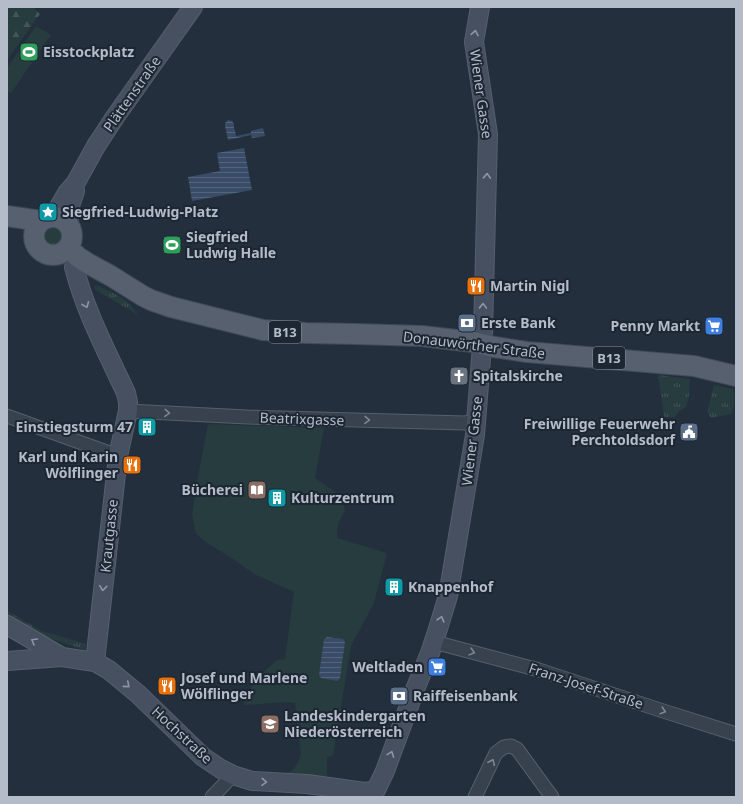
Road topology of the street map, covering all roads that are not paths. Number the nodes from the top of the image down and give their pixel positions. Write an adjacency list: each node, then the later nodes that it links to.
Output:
1 (193, 7): 4 (street, Plättenstraße)
2 (480, 7): 9 (street, Wiener Gasse, one-way to 2)
3 (7, 216): 4 (main road)
4 (49, 225): 5 (main road); 6 (main road); 6 (main road, B13)
5 (7, 226)
6 (63, 250): 7 (main road, Donauwörther Straße / B13); 8 (main road, Donauwörther Straße / B13)
7 (74, 267): 8 (main road, Donauwörther Straße / B13); 11 (street, one-way to 11)
8 (143, 296): 9 (main road, Donauwörther Straße / B13)
9 (482, 345): 10 (main road, Donauwörther Straße / B13); 13 (street, Wiener Gasse)
10 (736, 376)
11 (128, 411): 13 (street, Beatrixgasse, one-way to 13); 14 (street, Krautgasse)
12 (7, 416): 14 (street)
13 (476, 421): 16 (street, Wiener Gasse, one-way to 13)
14 (118, 456): 19 (street, Krautgasse, one-way to 19)
15 (7, 625): 17 (street, Hochstraße, one-way to 15)
16 (434, 642): 20 (street, Franz-Josef-Straße, one-way to 20); 22 (street, Wiener Gasse, one-way to 16)
17 (62, 657): 18 (street); 19 (street, Hochstraße)
18 (7, 661)
19 (95, 662): 21 (street, Hochstraße, one-way to 21)
20 (736, 734)
21 (234, 775): 22 (street, Hochstraße, one-way to 22); 23 (street)
22 (383, 794)
23 (212, 797)
24 (475, 797): 25 (street, one-way to 25)
25 (552, 797)

